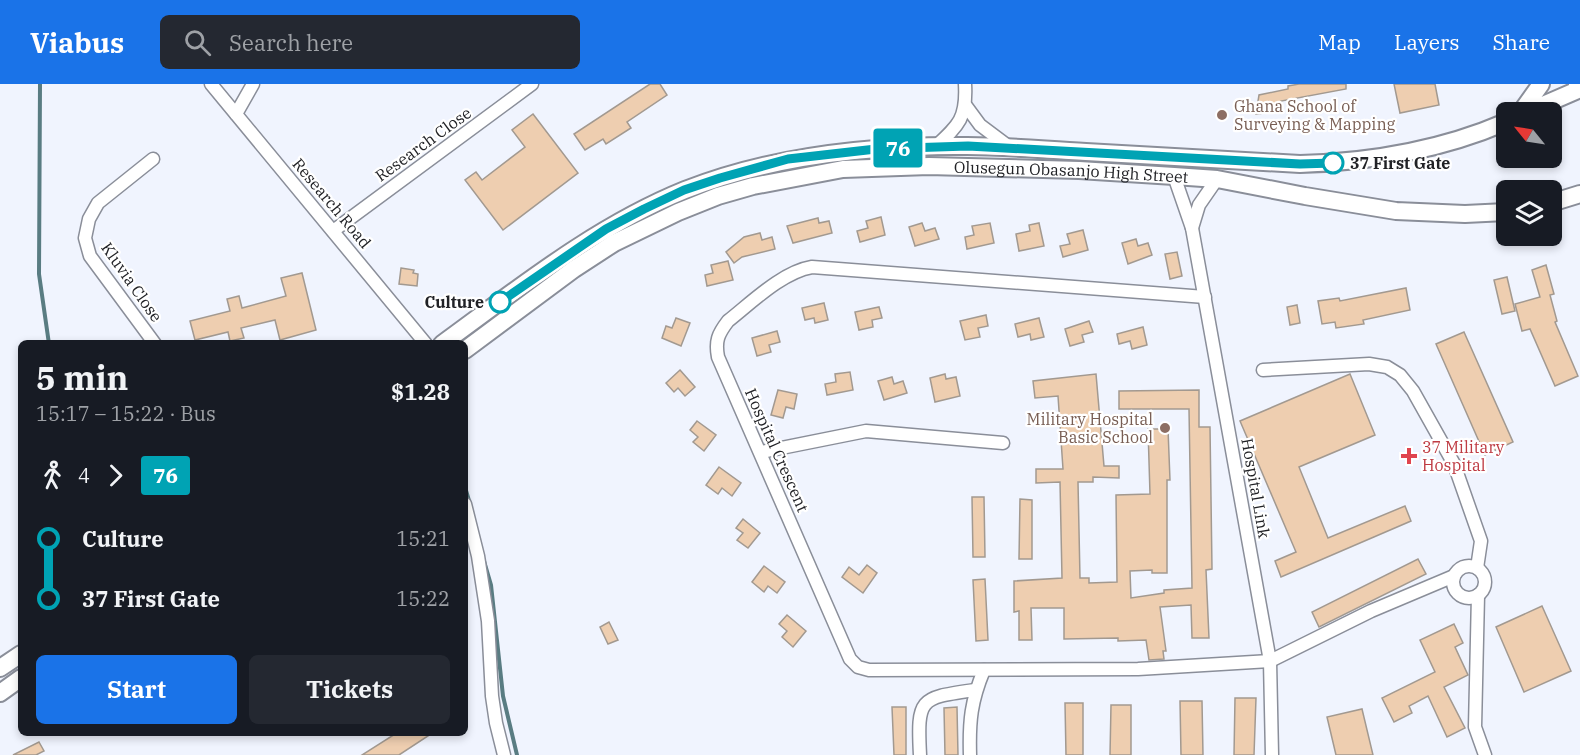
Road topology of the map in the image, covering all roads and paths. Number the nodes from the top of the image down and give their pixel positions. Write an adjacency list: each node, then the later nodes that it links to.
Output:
1 (212, 84): 10 (street, Research Road)
2 (253, 84): 10 (street)
3 (532, 84): 23 (street, Research Close)
4 (965, 84): 9 (street)
5 (1540, 84): 7 (main road)
6 (1579, 87): 8 (main road)
7 (1529, 102)
8 (1548, 102)
9 (966, 106): 12 (street); 13 (street, Olusegun Obasanjo High Street)
10 (236, 114): 23 (street, Research Road)
11 (1496, 126): 13 (main road, Olusegun Obasanjo High Street)
12 (935, 147): 13 (main road, Olusegun Obasanjo High Street); 27 (main road, Olusegun Obasanjo High Street)
13 (1011, 148)
14 (153, 159): 25 (street, Kluvia Close)
15 (1174, 176): 16 (main road, Olusegun Obasanjo High Street); 22 (street, Hospital Link); 28 (main road, Olusegun Obasanjo High Street)
16 (1217, 179): 21 (main road, Olusegun Obasanjo High Street); 22 (street)
17 (1580, 194): 18 (main road)
18 (1562, 201)
19 (1580, 203): 20 (main road)
20 (1562, 204)
21 (1496, 212)
22 (1192, 228): 24 (street, Hospital Link)
23 (333, 231): 26 (street, Research Road)
24 (1205, 297): 31 (street, Hospital Crescent); 37 (street, Hospital Link)
25 (152, 340)
26 (423, 340)
27 (448, 340)
28 (468, 348)
29 (1263, 370): 33 (street)
30 (1003, 443): 31 (street)
31 (761, 452): 39 (street, Hospital Crescent)
32 (468, 516): 43 (street)
33 (1477, 568): 34 (street); 35 (street)
34 (1454, 576): 35 (street); 37 (street)
35 (1478, 595): 47 (street)
36 (18, 656): 38 (main road)
37 (1270, 662): 39 (street, Hospital Crescent); 46 (street, Hospital Link)
38 (0, 668)
39 (984, 670): 41 (street)
40 (18, 680): 42 (main road)
41 (975, 690): 44 (street); 45 (street)
42 (0, 693)
43 (504, 755)
44 (920, 755)
45 (970, 755)
46 (1272, 755)
47 (1485, 755)

